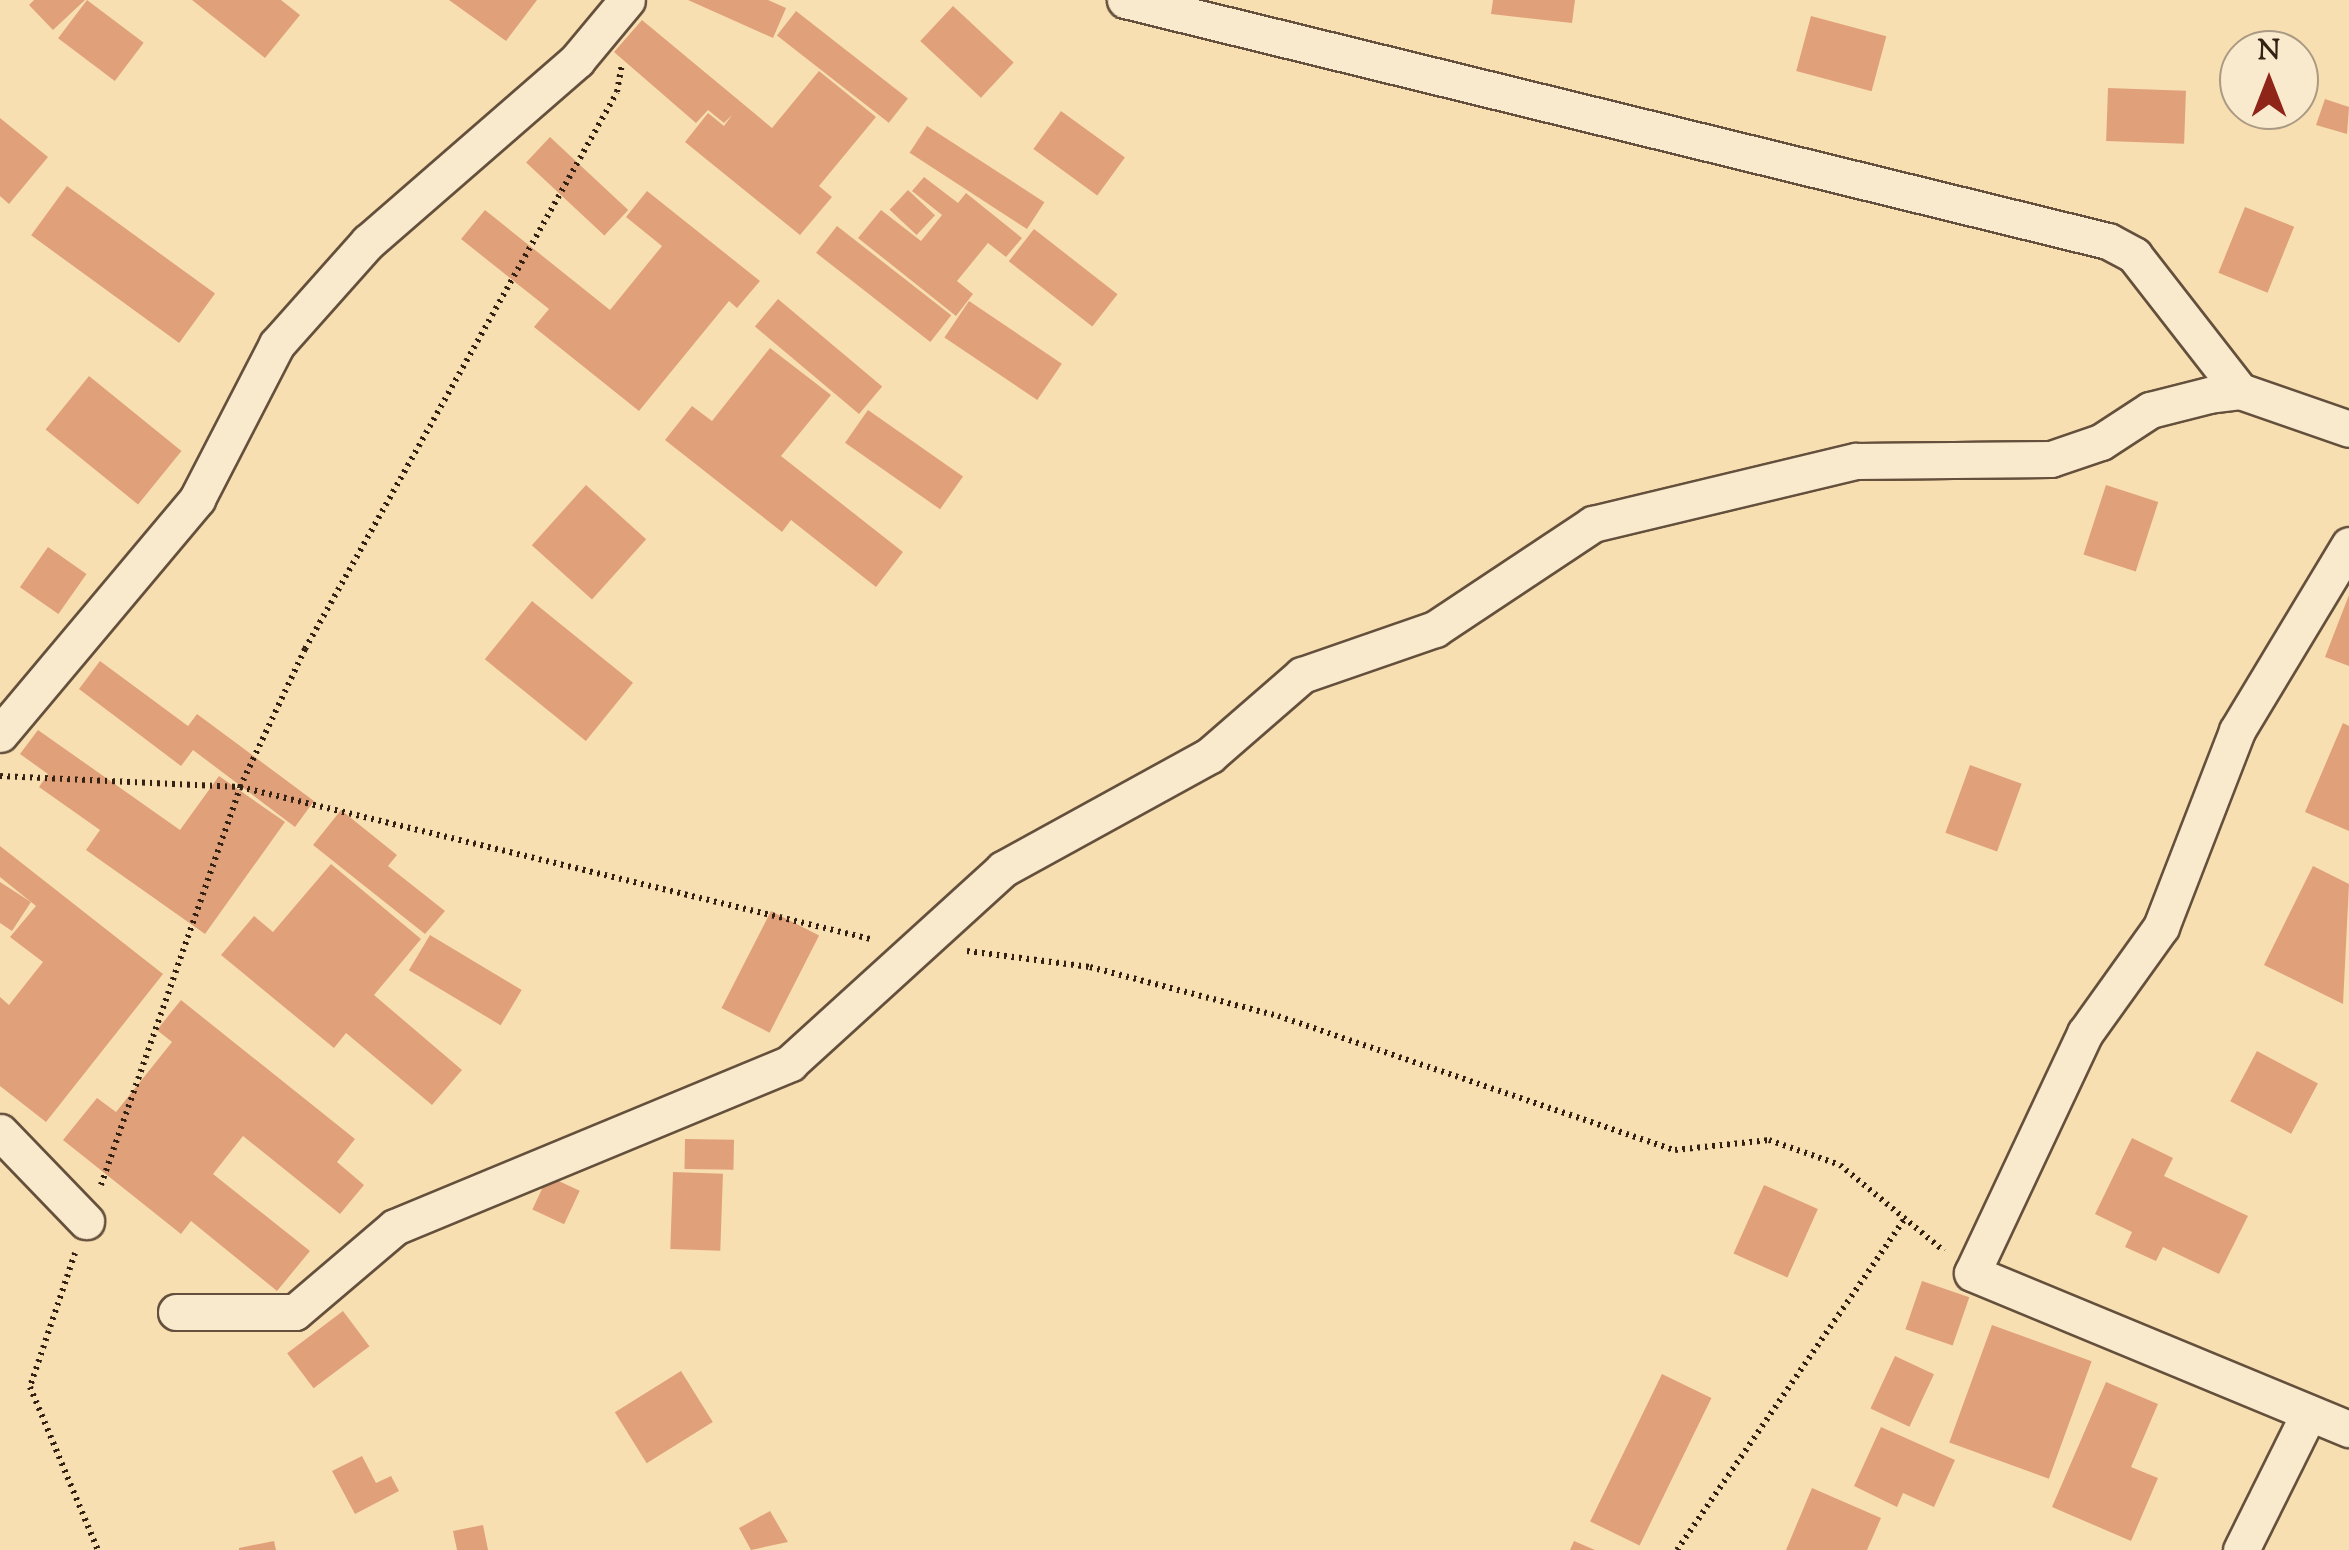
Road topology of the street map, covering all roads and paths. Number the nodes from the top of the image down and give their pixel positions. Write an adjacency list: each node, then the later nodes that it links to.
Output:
1 (627, 0): 7 (street)
2 (1125, 0): 4 (street)
3 (623, 55): 9 (path)
4 (2240, 392): 5 (street); 10 (street)
5 (2349, 429)
6 (2349, 545): 14 (street)
7 (0, 734)
8 (0, 776): 9 (path)
9 (240, 787): 10 (path); 13 (path)
10 (914, 945): 12 (path); 15 (street)
11 (0, 1132): 13 (street)
12 (1904, 1220): 14 (path); 19 (path)
13 (86, 1222): 18 (path)
14 (1972, 1273): 16 (street)
15 (176, 1312)
16 (2307, 1417): 17 (street); 20 (street)
17 (2349, 1429)
18 (98, 1550)
19 (1676, 1550)
20 (2241, 1550)

